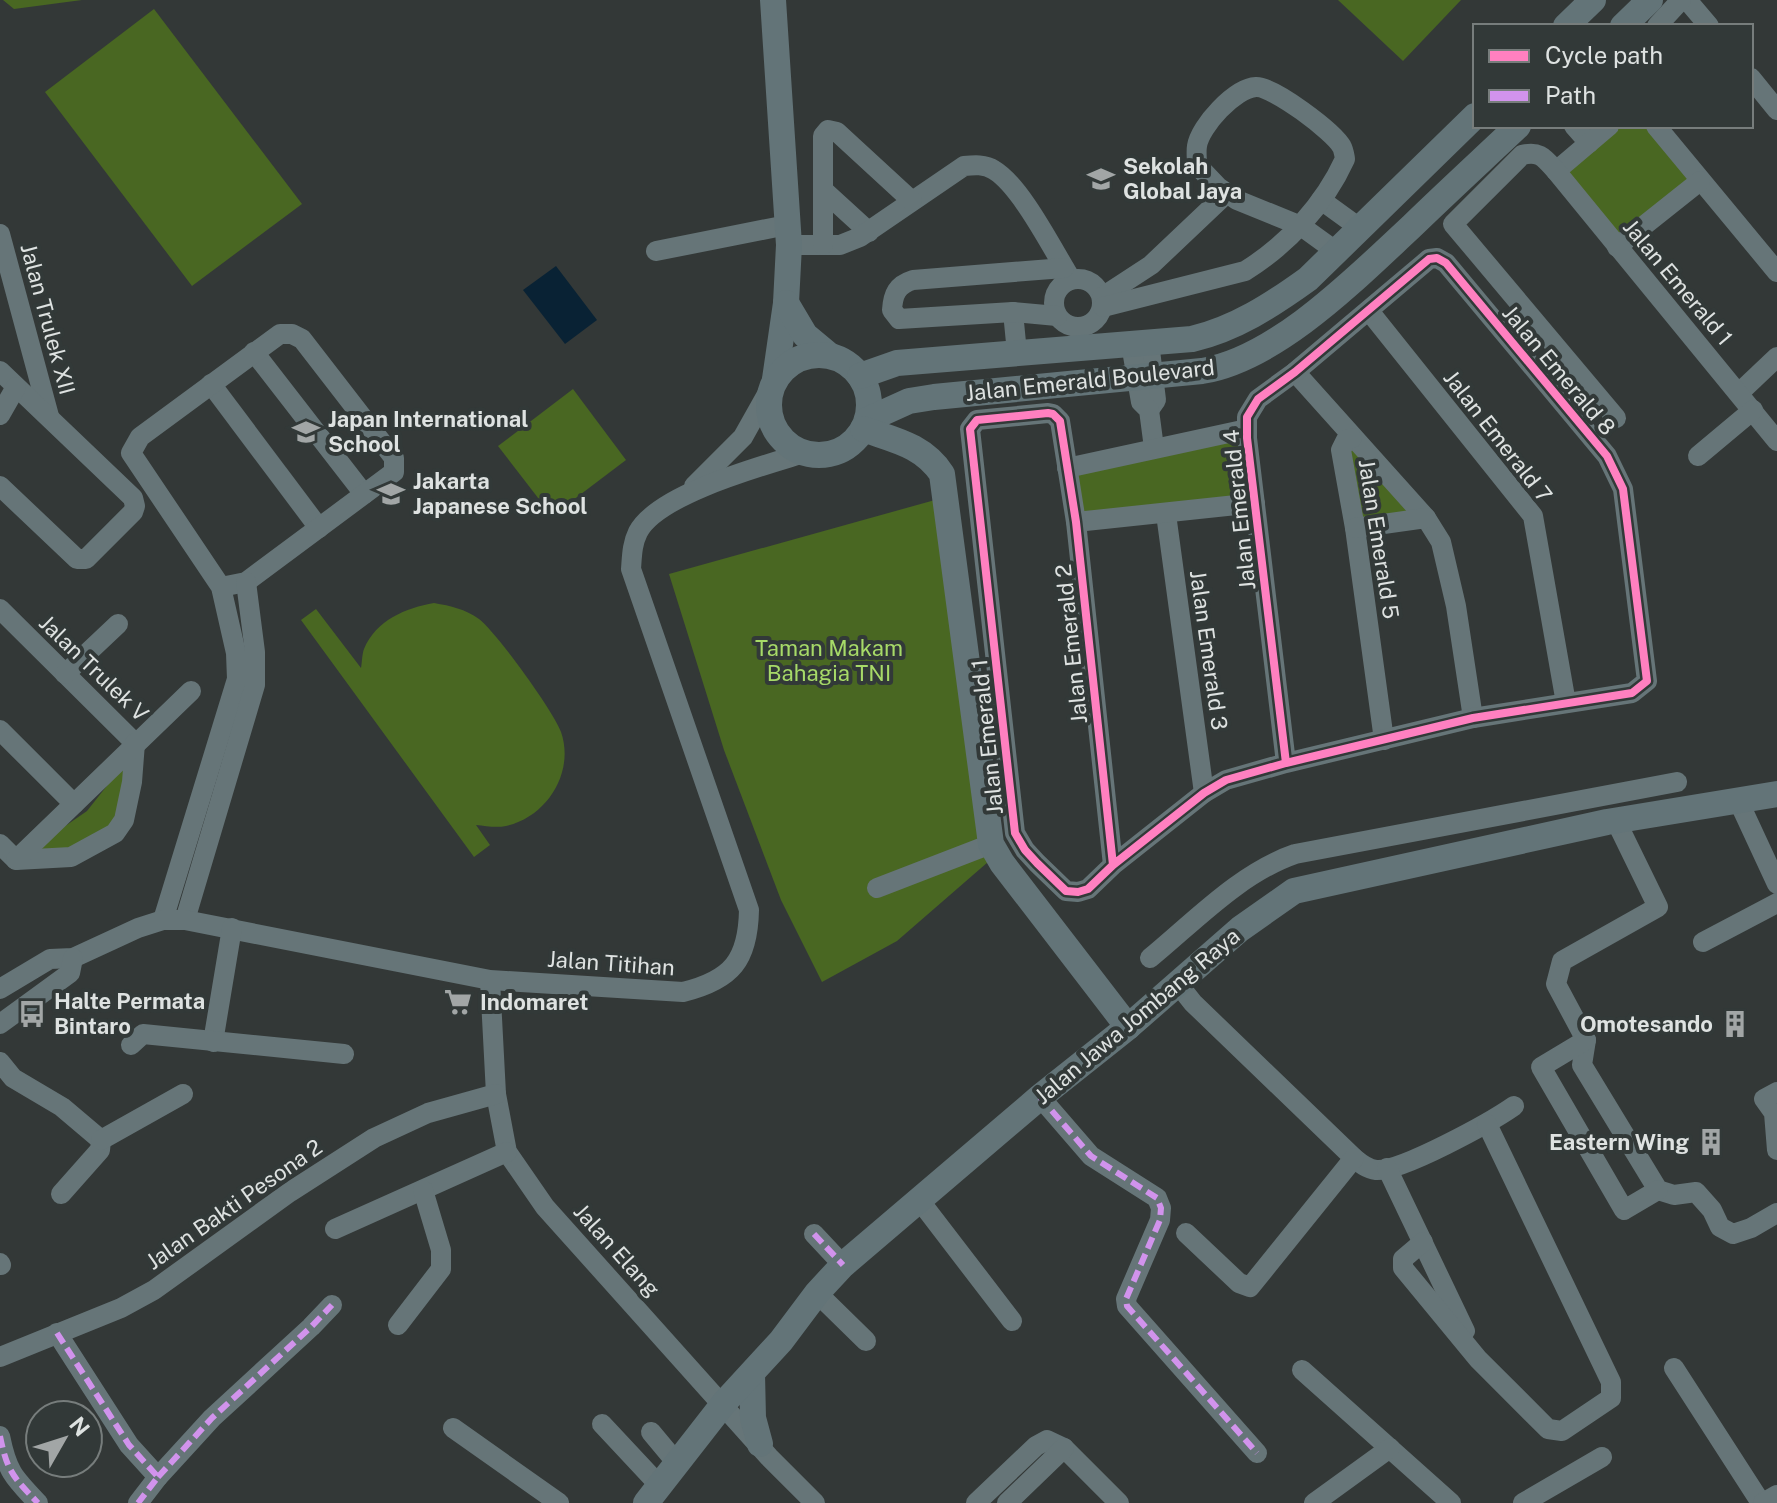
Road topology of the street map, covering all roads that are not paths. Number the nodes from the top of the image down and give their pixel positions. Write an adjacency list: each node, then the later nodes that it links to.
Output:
1 (773, 0): 26 (main road)
2 (1593, 0): 6 (main road)
3 (1650, 0): 7 (main road)
4 (1681, 0): 8 (street)
5 (1687, 0): 9 (street)
6 (1568, 24)
7 (1625, 24)
8 (1659, 24)
9 (1707, 24)
10 (1753, 80): 11 (street)
11 (1777, 110)
12 (1473, 118): 23 (main road, Jalan Emerald Boulevard)
13 (1516, 128): 48 (main road, Jalan Emerald Boulevard)
14 (1658, 128): 17 (street)
15 (1597, 132): 16 (street)
16 (1556, 171): 28 (street, Jalan Emerald 1); 57 (street, Jalan Emerald 1)
17 (1700, 181): 28 (street); 32 (street)
18 (823, 190): 21 (street); 24 (street); 27 (street)
19 (1227, 193): 20 (street); 22 (street); 34 (street)
20 (1321, 200): 22 (street); 23 (street)
21 (912, 201): 24 (street); 33 (street)
22 (1301, 226): 30 (street); 34 (street)
23 (1361, 229): 30 (main road, Jalan Emerald Boulevard)
24 (869, 232): 27 (street)
25 (0, 234): 56 (street, Jalan Trulek XII)
26 (788, 235): 27 (street); 29 (street); 35 (main road)
27 (823, 245)
28 (1617, 247): 52 (street, Jalan Emerald 1)
29 (656, 251)
30 (1337, 252): 39 (main road, Jalan Emerald Boulevard)
31 (1446, 263): 36 (street, Jalan Emerald 4); 84 (street, Jalan Emerald 8)
32 (1777, 272)
33 (1068, 273): 34 (street); 37 (street); 38 (street)
34 (1102, 302): 38 (street)
35 (786, 303): 42 (main road); 50 (main road)
36 (1369, 311): 46 (street, Jalan Emerald 4); 85 (street, Jalan Emerald 7)
37 (1013, 312): 38 (street); 41 (street)
38 (1057, 316)
39 (1140, 343): 41 (main road, Jalan Emerald Boulevard); 48 (street)
40 (254, 352): 49 (street); 69 (street); 69 (street)
41 (1017, 353): 44 (main road, Jalan Emerald Boulevard)
42 (829, 355): 47 (main road); 50 (main road)
43 (1777, 357): 52 (street)
44 (897, 363): 47 (main road, Jalan Emerald Boulevard); 53 (main road)
45 (0, 371): 51 (street)
46 (1295, 372): 60 (street, Jalan Emerald 4); 61 (street, Jalan Emerald 5)
47 (860, 376): 59 (main road)
48 (1145, 376): 53 (main road, Jalan Emerald Boulevard); 64 (street)
49 (211, 384): 75 (street); 78 (street)
50 (773, 384): 65 (main road); 70 (street, Jalan Titihan)
51 (16, 387): 55 (street); 56 (street)
52 (1739, 393): 54 (street, Jalan Emerald 1)
53 (909, 401): 59 (main road, Jalan Emerald Boulevard); 63 (main road)
54 (1753, 410): 62 (street, Jalan Emerald 1); 66 (street)
55 (0, 415)
56 (49, 416): 68 (street)
57 (1616, 418)
58 (1060, 421): 67 (street, Jalan Emerald 2); 101 (street, Jalan Emerald 1)
59 (865, 425): 63 (main road); 65 (main road)
60 (1247, 429): 64 (street); 71 (street, Jalan Emerald 4)
61 (1352, 438): 73 (street); 76 (street, Jalan Emerald 5)
62 (1777, 441)
63 (917, 447): 99 (main road)
64 (1154, 448): 67 (street)
65 (804, 453): 70 (street, Jalan Titihan)
66 (1698, 456)
67 (1067, 468): 74 (street, Jalan Emerald 2)
68 (0, 486)
69 (364, 494): 75 (street)
70 (682, 497): 114 (street, Jalan Titihan)
71 (1255, 503): 72 (street); 90 (street, Jalan Emerald 4)
72 (1166, 514): 74 (street); 92 (street, Jalan Emerald 3)
73 (1426, 518): 76 (street); 86 (street)
74 (1076, 522): 101 (street, Jalan Emerald 2)
75 (319, 528): 77 (street)
76 (1355, 528): 88 (street, Jalan Emerald 5)
77 (246, 582): 78 (street); 81 (street)
78 (221, 587): 81 (street)
79 (0, 609): 82 (street, Jalan Trulek V)
80 (118, 624): 82 (street)
81 (246, 652): 107 (street); 108 (street)
82 (65, 674): 89 (street, Jalan Trulek V)
83 (191, 691): 89 (street, Jalan Trulek V)
84 (1632, 693): 85 (street, Jalan Emerald 1)
85 (1566, 703): 86 (street, Jalan Emerald 1)
86 (1473, 718): 88 (street, Jalan Emerald 1)
87 (0, 730): 96 (street)
88 (1384, 740): 90 (street, Jalan Emerald 1)
89 (135, 743): 96 (street); 100 (street)
90 (1286, 763): 92 (street, Jalan Emerald 1)
91 (1677, 782): 94 (street)
92 (1204, 793): 101 (street, Jalan Emerald 1)
93 (1777, 794): 95 (main road, Jalan Jawa Jombang Raya)
94 (1597, 797): 97 (street); 104 (street)
95 (1738, 800): 97 (main road, Jalan Jawa Jombang Raya); 102 (street)
96 (74, 804): 100 (street)
97 (1606, 823): 110 (main road, Jalan Jawa Jombang Raya); 119 (street)
98 (0, 844): 100 (street)
99 (991, 844): 103 (street); 118 (main road)
100 (16, 860)
101 (1113, 865)
102 (1777, 884)
103 (877, 888)
104 (1218, 903): 106 (street); 110 (street)
105 (1777, 903): 111 (street)
106 (1200, 918): 110 (street); 113 (street)
107 (163, 920): 108 (street, Jalan Titihan); 112 (street, Jalan Titihan)
108 (185, 920): 109 (street, Jalan Titihan)
109 (232, 928): 114 (street, Jalan Titihan); 120 (street)
110 (1231, 937): 115 (main road, Jalan Jawa Jombang Raya)
111 (1703, 942)
112 (73, 958): 116 (street, Jalan Titihan); 117 (street, Jalan Titihan)
113 (1150, 958)
114 (490, 980): 126 (street, Jalan Elang)
115 (1178, 984): 118 (main road, Jalan Jawa Jombang Raya); 133 (street)
116 (0, 991): 117 (street)
117 (8, 1018)
118 (1128, 1027): 127 (main road, Jalan Jawa Jombang Raya)
119 (1586, 1040): 136 (street); 136 (street)
120 (213, 1042): 121 (street); 122 (street)
121 (131, 1045)
122 (344, 1054)
123 (0, 1062): 130 (street)
124 (1777, 1092): 131 (street)
125 (183, 1094): 130 (street)
126 (496, 1094): 132 (street, Jalan Elang); 149 (street, Jalan Bakti Pesona 2)
127 (1040, 1097): 138 (main road, Jalan Jawa Jombang Raya); 164 (street)
128 (1514, 1106): 129 (street)
129 (1487, 1124): 134 (street); 152 (street)
130 (101, 1140): 137 (street)
131 (1777, 1150)
132 (507, 1152): 135 (street); 156 (street, Jalan Elang)
133 (1354, 1158): 134 (street); 141 (street)
134 (1387, 1168): 143 (street)
135 (423, 1190): 140 (street); 148 (street)
136 (1658, 1190): 139 (street)
137 (61, 1194)
138 (920, 1201): 144 (main road, Jalan Jawa Jombang Raya); 147 (street)
139 (1777, 1213)
140 (335, 1229)
141 (1186, 1233)
142 (814, 1234): 144 (street)
143 (1423, 1242): 152 (street); 152 (street)
144 (843, 1265): 145 (main road, Jalan Jawa Jombang Raya)
145 (817, 1293): 150 (street); 155 (main road, Jalan Jawa Jombang Raya)
146 (332, 1305): 167 (street)
147 (1012, 1321)
148 (398, 1325)
149 (57, 1333): 151 (street, Jalan Bakti Pesona 2); 167 (street)
150 (866, 1341)
151 (0, 1357)
152 (1478, 1359)
153 (1674, 1368): 180 (street)
154 (1302, 1370): 163 (street)
155 (752, 1374): 156 (main road, Jalan Jawa Jombang Raya); 161 (main road)
156 (724, 1403): 161 (street, Jalan Elang); 166 (main road, Jalan Jawa Jombang Raya)
157 (602, 1424): 168 (street)
158 (453, 1428): 172 (street)
159 (651, 1432): 166 (street)
160 (0, 1436): 170 (street)
161 (760, 1444): 173 (street, Jalan Elang)
162 (1064, 1448): 174 (street); 175 (street); 176 (street)
163 (1390, 1448): 177 (street); 178 (street)
164 (1257, 1453)
165 (1602, 1457): 179 (street)
166 (676, 1462): 168 (main road, Jalan Jawa Jombang Raya)
167 (158, 1477): 171 (street)
168 (653, 1494)
169 (1777, 1495): 180 (street)
170 (38, 1503)
171 (138, 1503)
172 (559, 1503)
173 (815, 1503)
174 (976, 1503)
175 (1007, 1503)
176 (1119, 1503)
177 (1314, 1503)
178 (1451, 1503)
179 (1523, 1503)
180 (1762, 1503)

